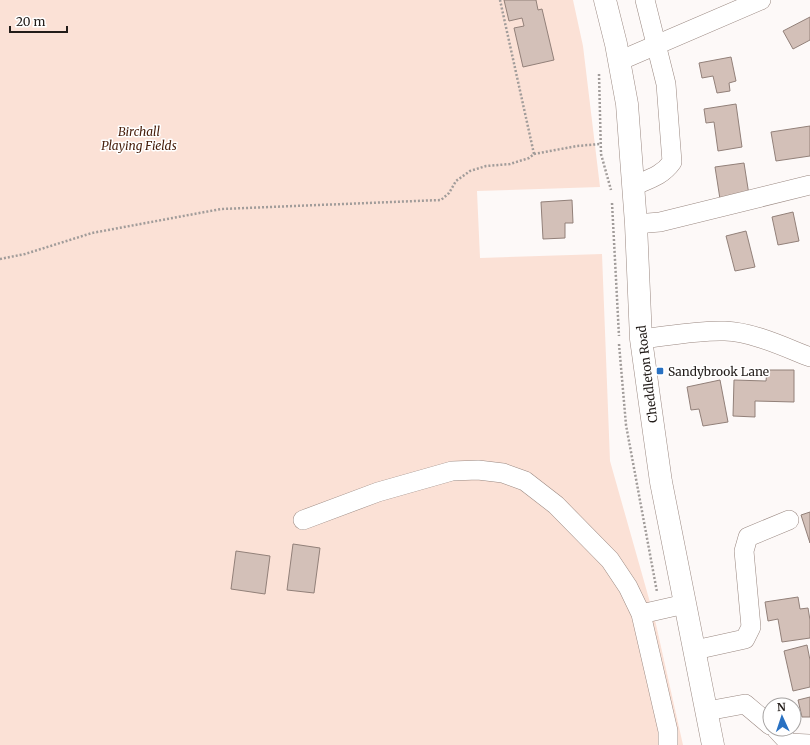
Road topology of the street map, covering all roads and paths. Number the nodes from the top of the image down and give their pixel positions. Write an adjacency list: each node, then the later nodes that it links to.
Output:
1 (500, 0): 8 (path)
2 (605, 0): 6 (highway, Cheddleton Road)
3 (645, 0): 5 (street)
4 (761, 0): 5 (street)
5 (656, 44): 6 (street); 10 (street)
6 (619, 61): 10 (highway, Cheddleton Road)
7 (600, 144): 8 (path)
8 (534, 154): 12 (path)
9 (810, 185): 13 (street)
10 (633, 186): 13 (highway, Cheddleton Road)
11 (214, 206): 12 (path)
12 (215, 210): 14 (path)
13 (636, 224): 15 (highway, Cheddleton Road)
14 (0, 259)
15 (641, 339): 16 (street); 19 (highway, Cheddleton Road)
16 (810, 357)
17 (303, 520): 20 (street)
18 (789, 520): 21 (street)
19 (685, 604): 20 (street); 21 (highway, Cheddleton Road)
20 (641, 614): 26 (street)
21 (695, 650): 22 (highway, Cheddleton Road)
22 (707, 711): 23 (street); 27 (highway, Cheddleton Road)
23 (762, 718)
24 (789, 744): 25 (street)
25 (809, 744)
26 (668, 745)
27 (713, 745)

